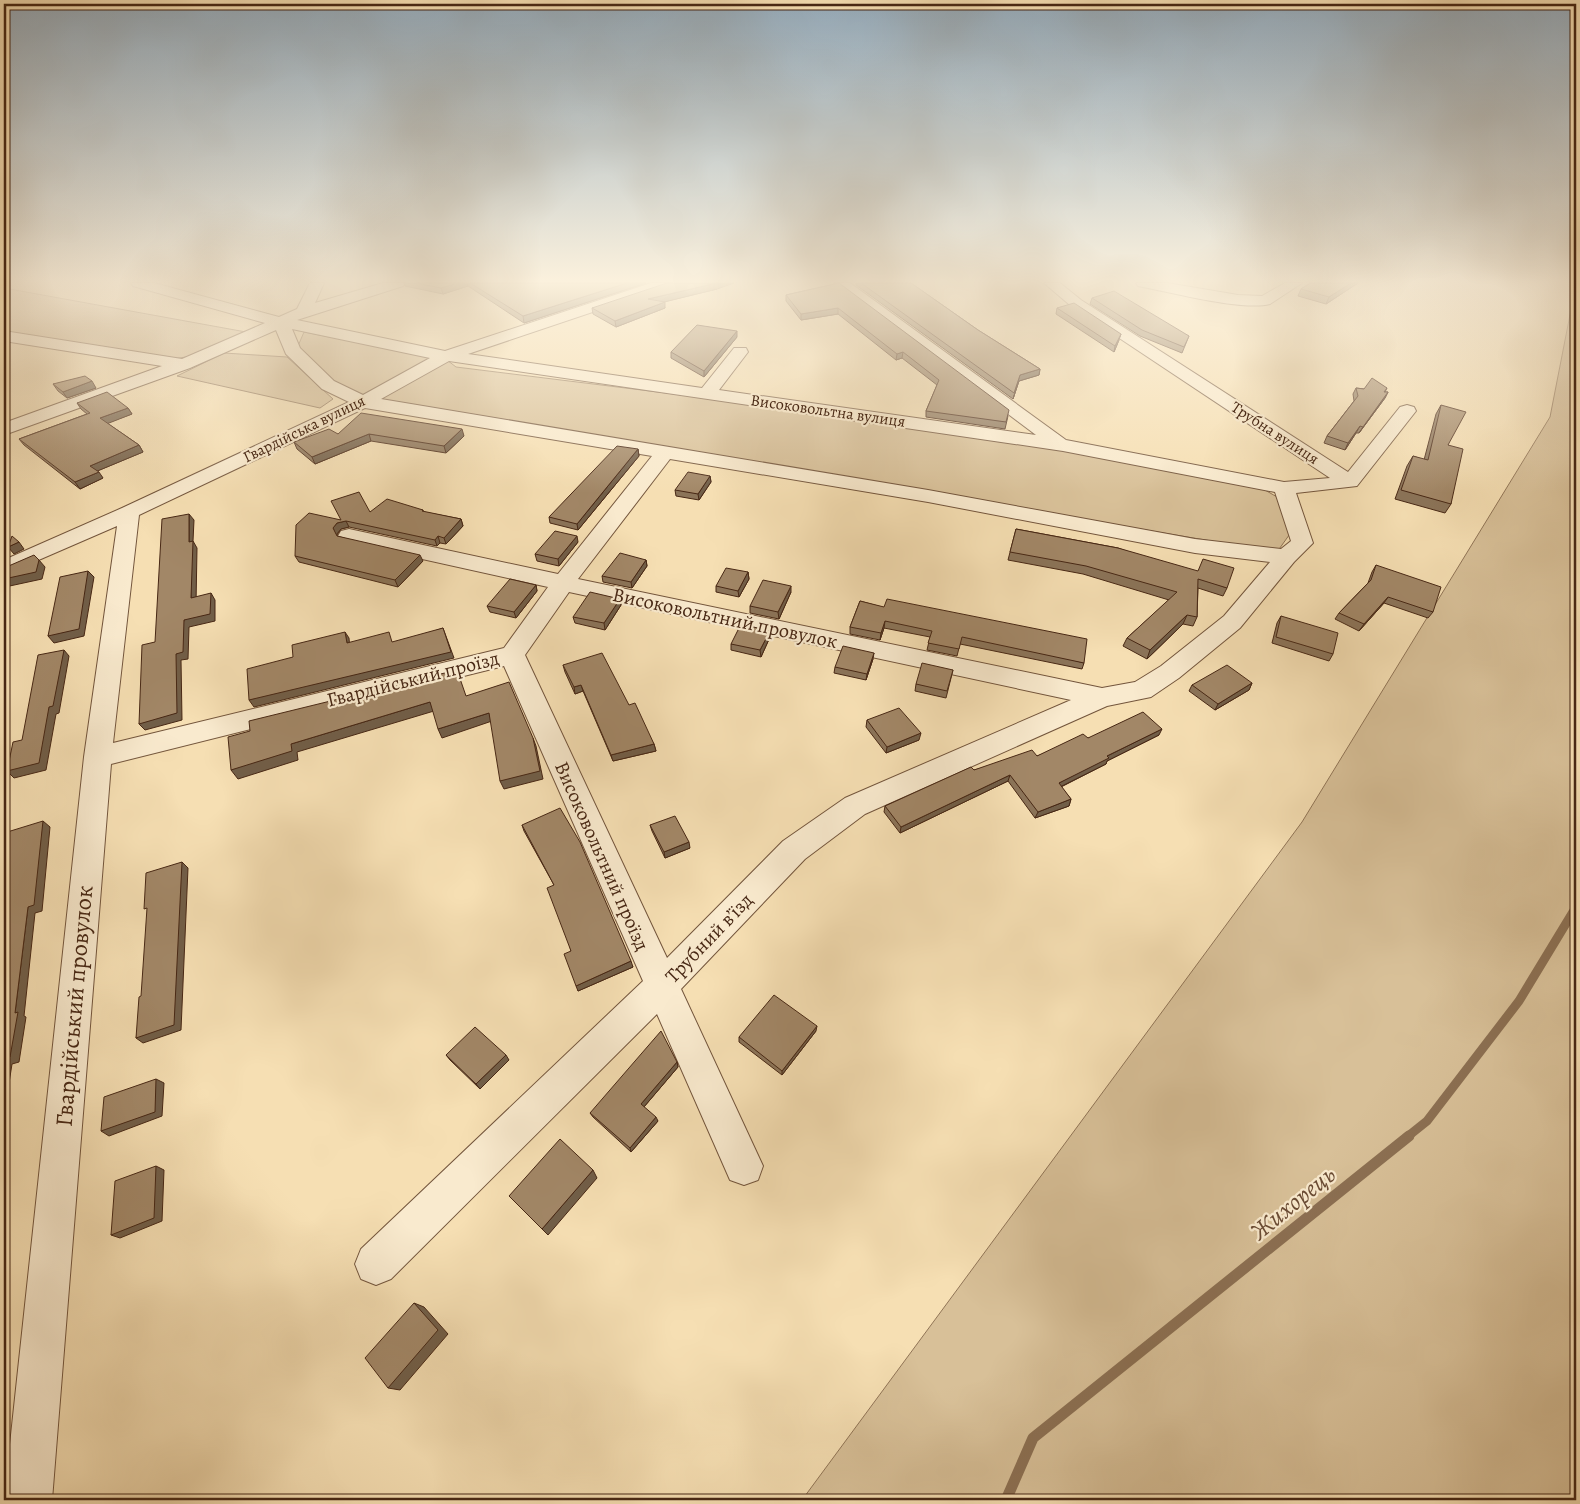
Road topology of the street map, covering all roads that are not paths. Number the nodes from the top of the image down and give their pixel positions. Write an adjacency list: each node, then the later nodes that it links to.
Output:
1 (114, 353): 10 (street)
2 (209, 353): 10 (street)
3 (295, 353): 12 (street)
4 (432, 353): 9 (street, Високовольтна вулиця)
5 (454, 353): 9 (street, Гвардійська вулиця)
6 (739, 353): 11 (street)
7 (937, 353): 15 (street)
8 (1153, 353): 17 (street, Трубна вулиця)
9 (446, 356): 11 (street, Високовольтна вулиця); 12 (street, Гвардійська вулиця)
10 (184, 364): 14 (street)
11 (707, 394): 15 (street, Високовольтна вулиця)
12 (363, 402): 16 (street); 19 (street, Гвардійська вулиця)
13 (1407, 411): 17 (street)
14 (4, 429)
15 (1063, 445): 18 (street, Високовольтна вулиця)
16 (665, 453): 21 (street); 23 (street, Гвардійський проїзд)
17 (1350, 482): 18 (street, Високовольтна вулиця)
18 (1284, 488): 21 (street)
19 (129, 512): 22 (street, Гвардійська вулиця); 26 (street, Гвардійський провулок)
20 (349, 536): 23 (street, Високовольтний провулок)
21 (1286, 557): 25 (street)
22 (4, 568)
23 (562, 583): 24 (street, Гвардійський проїзд); 25 (street, Високовольтний провулок)
24 (512, 655): 26 (street, Гвардійський проїзд); 27 (street, Високовольтний проїзд)
25 (1102, 697): 27 (street, Трубний в’їзд)
26 (98, 757): 30 (street, Гвардійський провулок)
27 (661, 987): 28 (street, Високовольтний проїзд); 29 (street, Трубний в’їзд)
28 (744, 1166)
29 (376, 1264)
30 (28, 1500)

